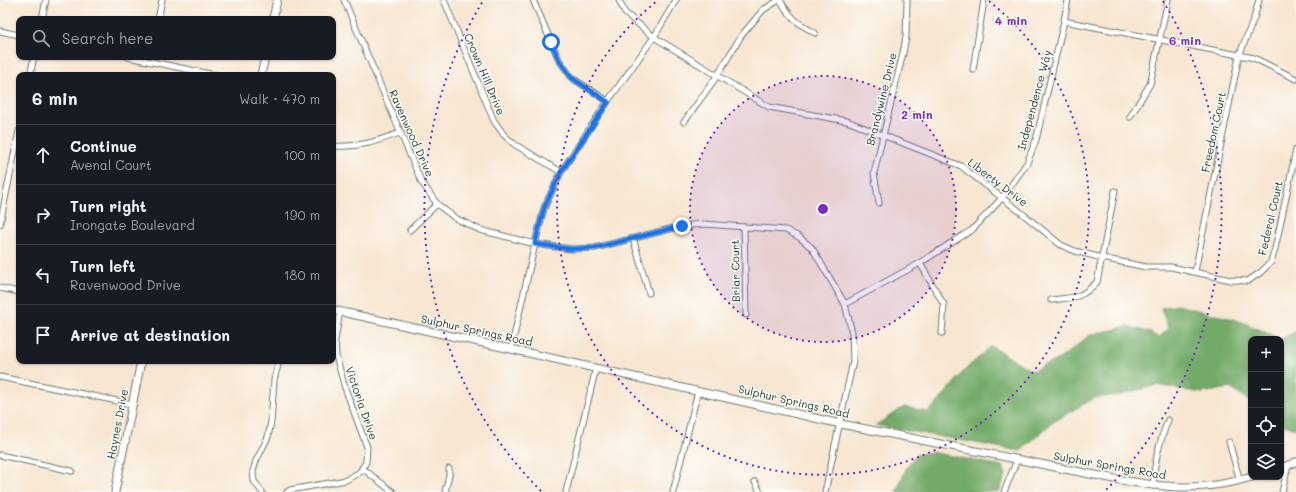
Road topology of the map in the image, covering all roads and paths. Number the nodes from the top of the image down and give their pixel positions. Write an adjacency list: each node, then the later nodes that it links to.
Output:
1 (46, 0): 15 (street)
2 (162, 0): 16 (street)
3 (277, 0): 17 (street)
4 (344, 0): 37 (street, Ravenwood Drive)
5 (444, 0): 42 (street, Crown Hill Drive)
6 (533, 0): 34 (street)
7 (619, 0): 22 (street, Liberty Drive)
8 (676, 0): 22 (street)
9 (780, 0): 20 (street); 32 (street)
10 (907, 0): 38 (street, Brandywine Drive)
11 (984, 0): 28 (street)
12 (1068, 0): 18 (street, Independence Way)
13 (1168, 0): 23 (street)
14 (1259, 0): 24 (street, Freedom Court)
15 (43, 16)
16 (159, 16)
17 (274, 16)
18 (1064, 21): 23 (street); 44 (street, Independence Way)
19 (0, 31): 21 (street)
20 (815, 33)
21 (16, 34)
22 (654, 37): 32 (street, Liberty Drive); 34 (street)
23 (1159, 40): 24 (street); 35 (street)
24 (1239, 56): 33 (street); 54 (street, Freedom Court)
25 (33, 60): 29 (street)
26 (153, 60): 30 (street)
27 (264, 60): 31 (street)
28 (973, 70)
29 (31, 72)
30 (203, 72)
31 (262, 72)
32 (717, 76): 36 (street); 38 (street, Liberty Drive)
33 (1296, 79)
34 (608, 102): 42 (street)
35 (1130, 117)
36 (684, 122)
37 (400, 133): 40 (street); 46 (street, Ravenwood Drive)
38 (883, 134): 44 (street, Liberty Drive); 45 (street, Brandywine Drive)
39 (16, 146): 47 (street)
40 (336, 146)
41 (1296, 150): 55 (street, Federal Court)
42 (561, 172): 51 (street)
43 (1114, 191): 52 (street)
44 (1002, 198): 52 (street, Liberty Drive); 53 (street, Independence Way)
45 (879, 203)
46 (437, 204): 49 (street); 51 (street, Ravenwood Drive)
47 (0, 224)
48 (744, 227): 50 (street, Ravenwood Drive); 60 (street, Ravenwood Drive); 62 (street, Briar Court)
49 (410, 230)
50 (633, 238): 51 (street, Ravenwood Drive); 58 (street)
51 (535, 244): 64 (street)
52 (1102, 258): 54 (street, Liberty Drive); 59 (street)
53 (920, 263): 60 (street, Independence Way); 63 (street)
54 (1194, 271): 55 (street, Liberty Drive)
55 (1248, 281)
56 (0, 288): 57 (street)
57 (16, 291)
58 (649, 294)
59 (1051, 300)
60 (845, 304): 73 (street, Ravenwood Drive)
61 (336, 311): 64 (street, Sulphur Springs Road)
62 (746, 315)
63 (942, 333)
64 (511, 348): 68 (street, Sulphur Springs Road)
65 (336, 361): 79 (street, Victoria Drive)
66 (140, 364): 71 (street, Haynes Drive)
67 (278, 364): 88 (street)
68 (596, 368): 70 (street, Sulphur Springs Road); 92 (street)
69 (0, 376): 71 (street)
70 (698, 391): 73 (street, Sulphur Springs Road); 93 (street)
71 (132, 404): 87 (street, Haynes Drive)
72 (1168, 420): 86 (street)
73 (841, 424): 76 (street, Sulphur Springs Road); 95 (street, Ravenwood Drive)
74 (1229, 442): 84 (street)
75 (0, 455): 81 (street)
76 (1018, 460): 86 (street, Sulphur Springs Road); 96 (street)
77 (1296, 462): 78 (street)
78 (1284, 467)
79 (362, 468): 89 (street); 90 (street)
80 (449, 469): 91 (street)
81 (72, 471)
82 (1248, 478): 84 (street, Sulphur Springs Road)
83 (1283, 480): 97 (street)
84 (1240, 481): 86 (street, Sulphur Springs Road)
85 (755, 482): 94 (street)
86 (1153, 486)
87 (115, 492)
88 (262, 492)
89 (287, 492)
90 (392, 492)
91 (445, 492)
92 (566, 492)
93 (673, 492)
94 (760, 492)
95 (825, 492)
96 (1004, 492)
97 (1282, 492)

